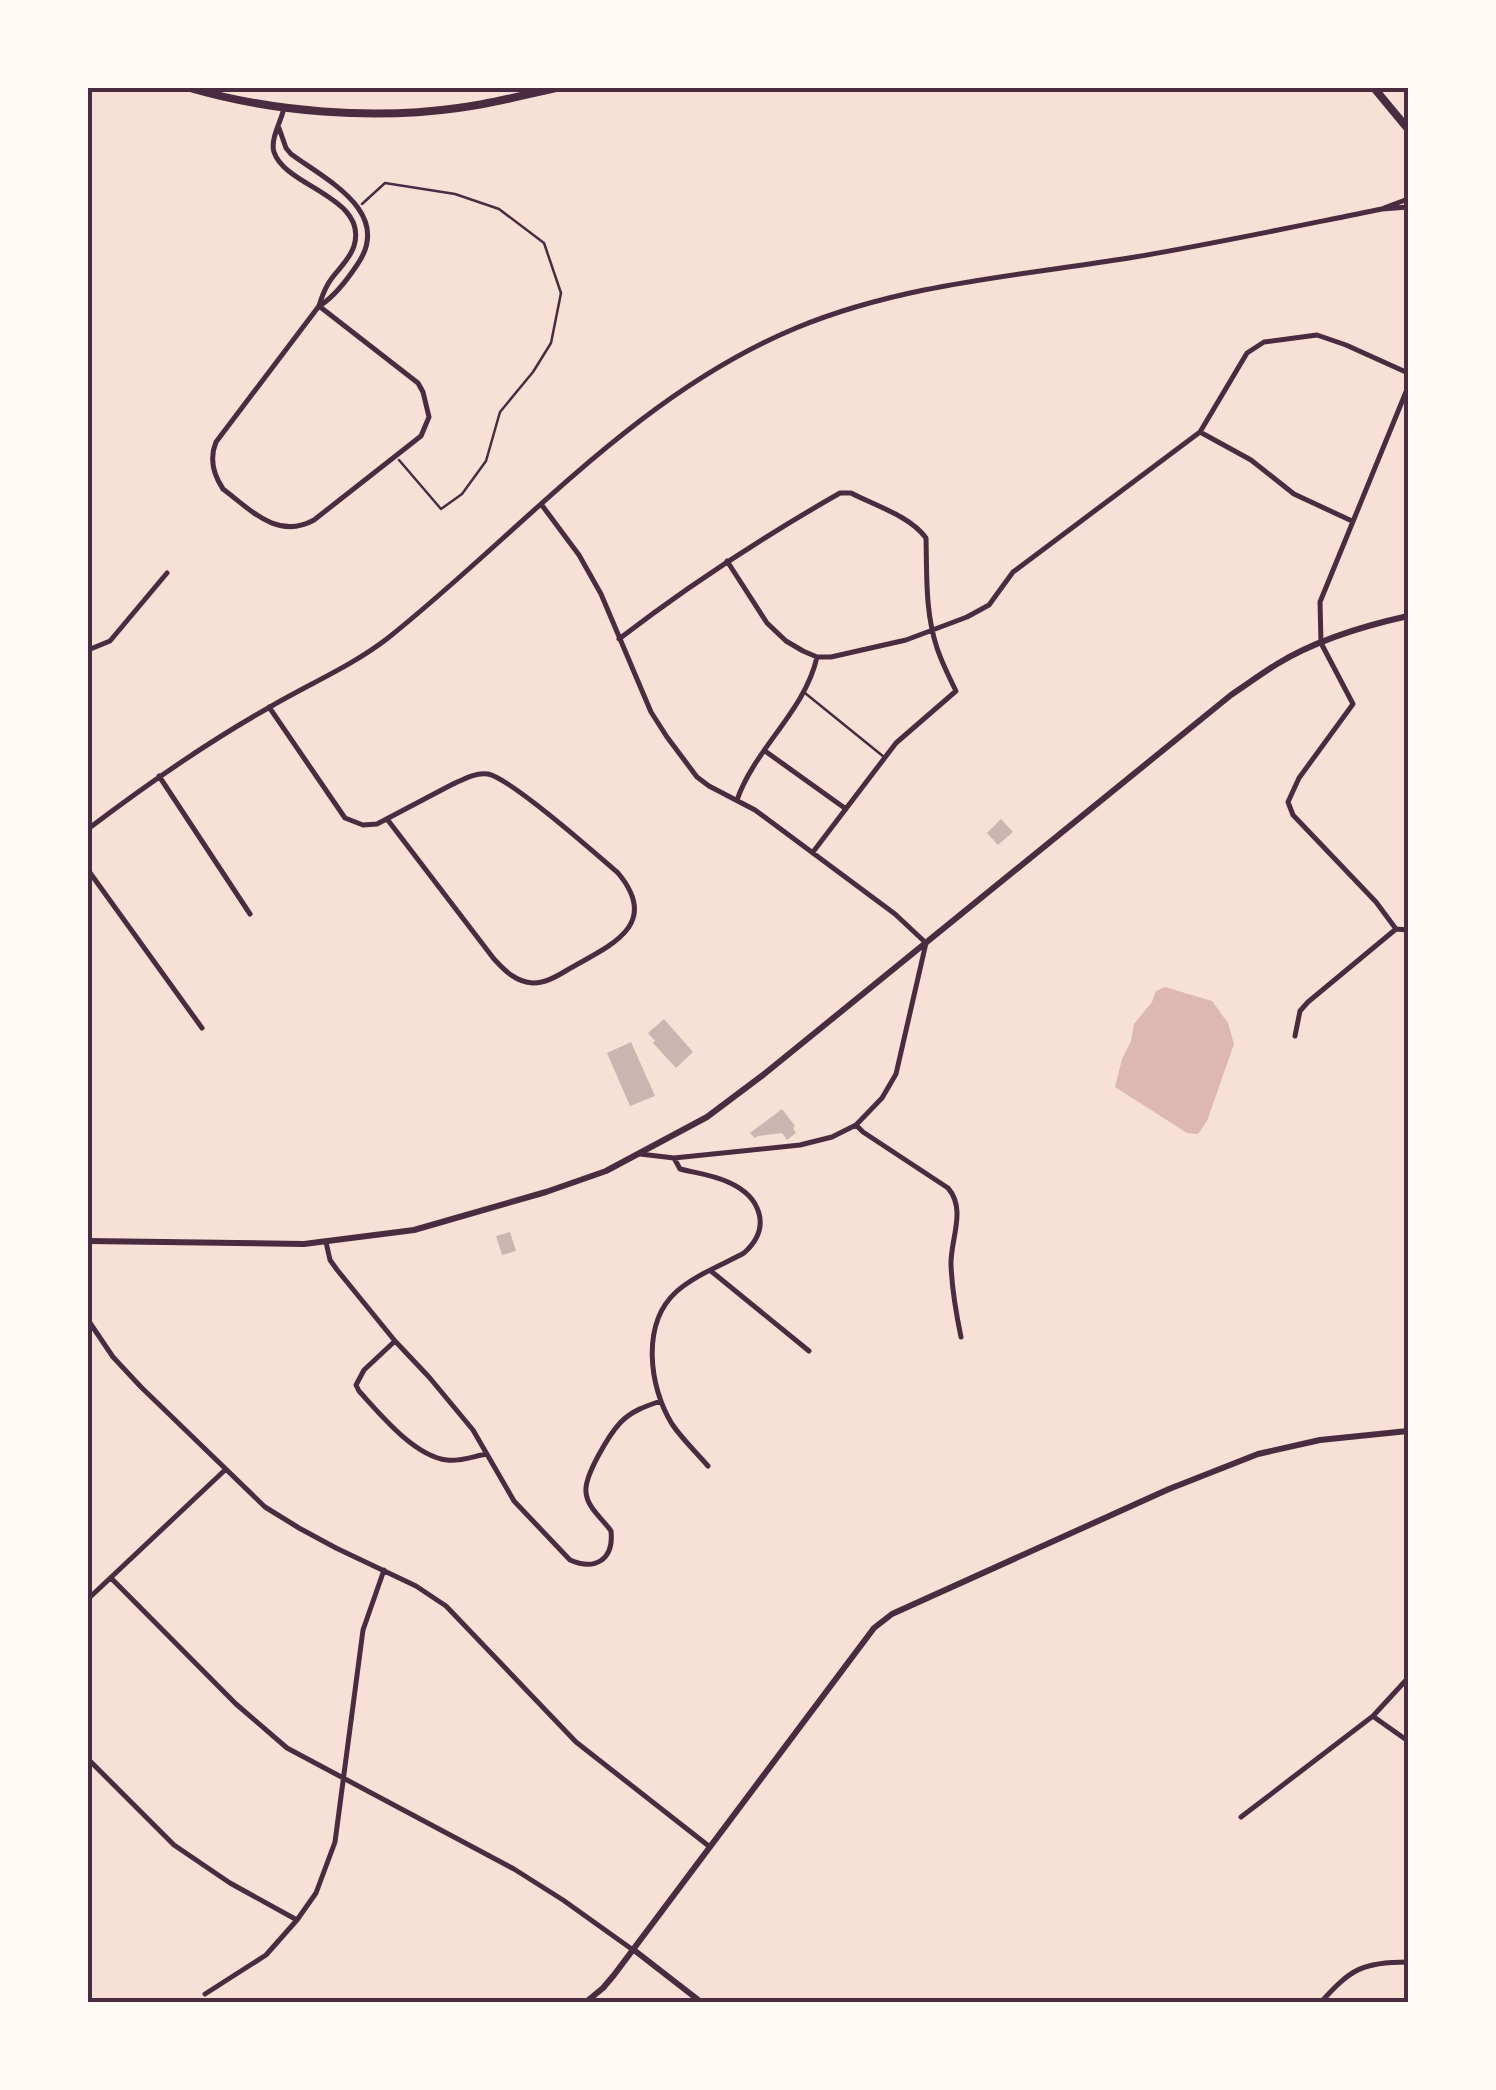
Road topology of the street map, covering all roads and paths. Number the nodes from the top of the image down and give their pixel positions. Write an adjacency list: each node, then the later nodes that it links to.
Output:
1 (190, 88): 4 (main road)
2 (556, 88): 4 (main road)
3 (1374, 88): 5 (main road)
4 (284, 108): 6 (street)
5 (1408, 126)
6 (280, 128): 8 (street); 11 (street)
7 (1408, 199): 10 (street)
8 (359, 206): 11 (street); 15 (path)
9 (1408, 207): 10 (street)
10 (1382, 209): 16 (street)
11 (318, 306): 15 (street); 15 (street)
12 (1408, 373): 14 (street)
13 (1408, 387): 17 (street)
14 (1200, 432): 17 (street); 21 (street)
15 (395, 455)
16 (542, 504): 22 (street); 27 (street)
17 (1352, 521): 23 (street)
18 (727, 561): 21 (street); 22 (street); 25 (street)
19 (167, 573): 24 (street)
20 (1408, 616): 23 (street)
21 (932, 629): 25 (street); 29 (street)
22 (619, 638): 31 (street)
23 (1320, 643): 38 (street); 40 (street)
24 (88, 650)
25 (817, 657): 26 (street)
26 (804, 692): 28 (street); 29 (lane)
27 (269, 707): 30 (street); 33 (street)
28 (765, 751): 31 (street); 32 (street)
29 (885, 758): 32 (street)
30 (159, 776): 34 (street); 37 (street)
31 (737, 800): 35 (street)
32 (846, 809): 35 (street)
33 (388, 819): 33 (street)
34 (88, 829)
35 (813, 852): 40 (street)
36 (88, 870): 41 (street)
37 (250, 914)
38 (1396, 929): 39 (street); 42 (street)
39 (1408, 930)
40 (926, 943): 43 (street); 44 (street)
41 (202, 1028)
42 (1295, 1036)
43 (856, 1125): 45 (street); 50 (street)
44 (640, 1154): 45 (street); 47 (street)
45 (674, 1158): 48 (street)
46 (88, 1241): 47 (street)
47 (326, 1242): 51 (street)
48 (710, 1271): 52 (street); 53 (street)
49 (88, 1320): 57 (street)
50 (961, 1337)
51 (395, 1341): 55 (street); 55 (street)
52 (810, 1351)
53 (661, 1401): 55 (street); 56 (street)
54 (1408, 1431): 67 (street)
55 (487, 1454)
56 (708, 1466)
57 (225, 1470): 58 (street); 59 (street)
58 (384, 1570): 65 (street); 67 (street)
59 (110, 1578): 60 (street); 65 (street)
60 (88, 1599)
61 (1408, 1678): 62 (street)
62 (1373, 1716): 63 (street); 66 (street)
63 (1408, 1741)
64 (88, 1759): 68 (street)
65 (343, 1780): 68 (street); 69 (street)
66 (1241, 1817)
67 (710, 1848): 69 (street)
68 (297, 1920): 71 (street)
69 (634, 1950): 72 (street); 73 (street)
70 (1408, 1962): 74 (street)
71 (205, 1994)
72 (586, 2002)
73 (700, 2002)
74 (1321, 2002)

